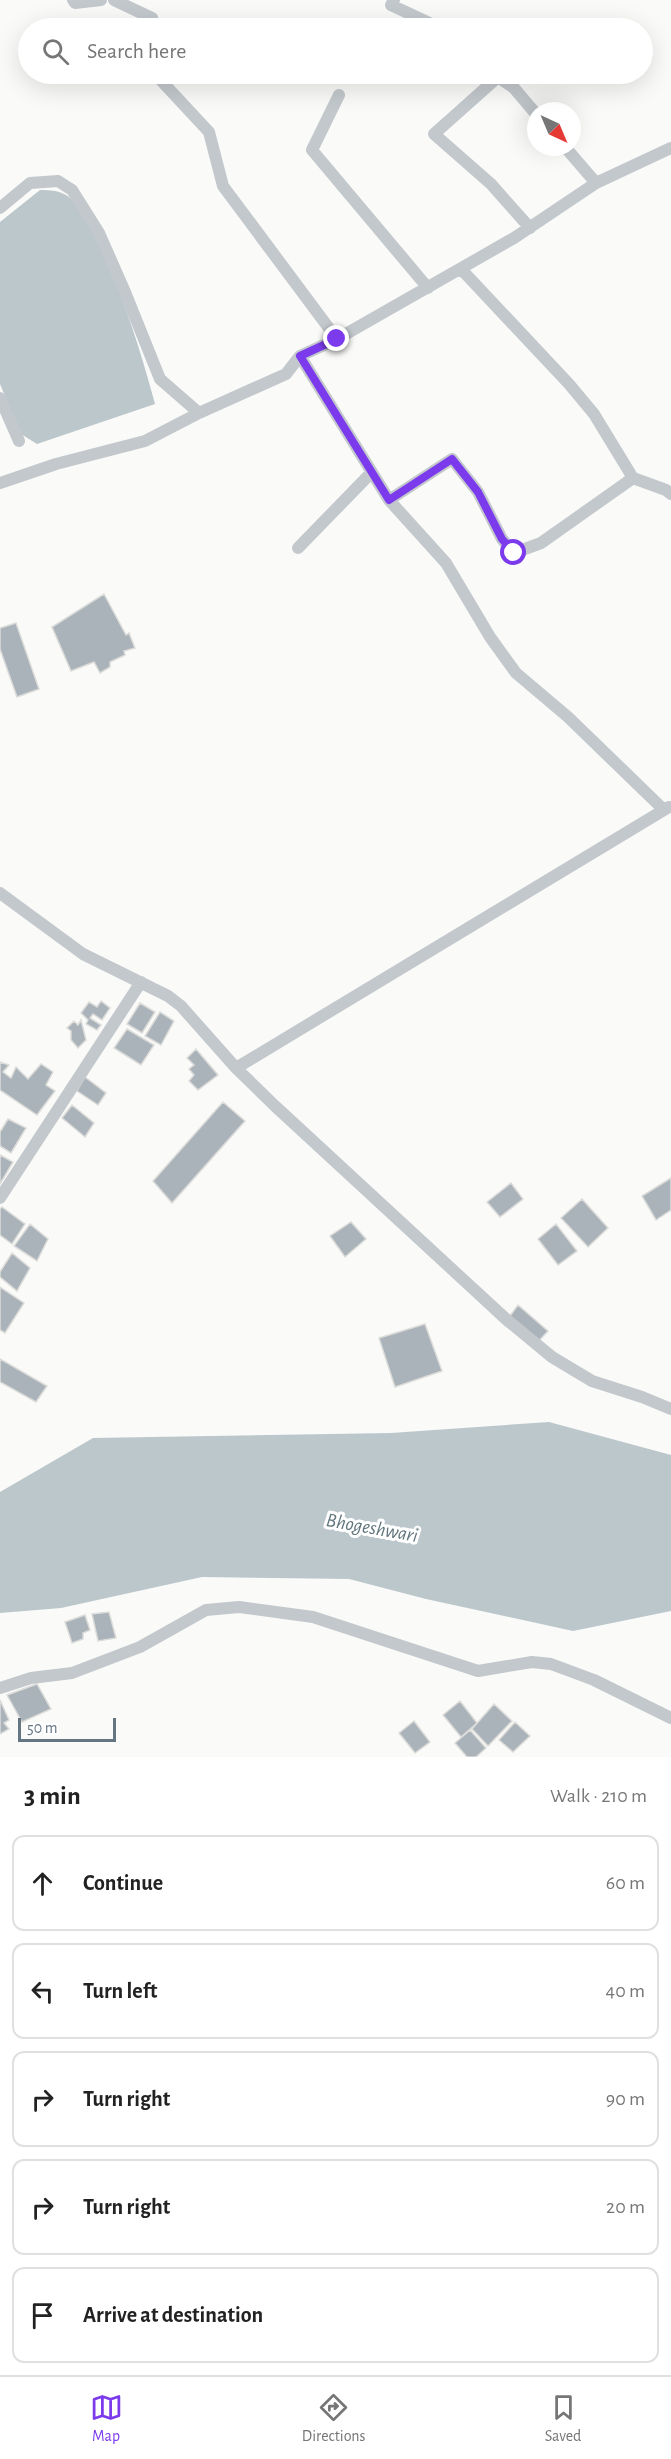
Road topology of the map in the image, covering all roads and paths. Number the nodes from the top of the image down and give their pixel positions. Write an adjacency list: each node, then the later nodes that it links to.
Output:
1 (72, 0): 2 (street)
2 (101, 0)
3 (114, 0): 5 (street)
4 (394, 0): 6 (street)
5 (152, 18)
6 (419, 18)
7 (165, 84): 19 (street)
8 (487, 84): 16 (street)
9 (508, 84): 11 (street)
10 (339, 95): 18 (street)
11 (527, 103)
12 (671, 148): 14 (street)
13 (573, 156): 14 (street)
14 (596, 183): 16 (street)
15 (0, 208): 22 (street)
16 (530, 228): 17 (street)
17 (461, 269): 18 (street); 25 (street)
18 (428, 288): 19 (street)
19 (337, 339): 20 (street)
20 (300, 356): 22 (street); 24 (street)
21 (0, 398): 23 (street)
22 (199, 413): 26 (street)
23 (19, 441)
24 (372, 472): 28 (street); 29 (street)
25 (633, 478): 27 (street); 28 (street)
26 (0, 483)
27 (671, 494)
28 (389, 500): 30 (street)
29 (298, 548)
30 (667, 808): 33 (street)
31 (0, 893): 32 (street)
32 (141, 982): 33 (street); 34 (street)
33 (236, 1068): 35 (street)
34 (0, 1198)
35 (671, 1409)
36 (0, 1688): 37 (street)
37 (671, 1718)

